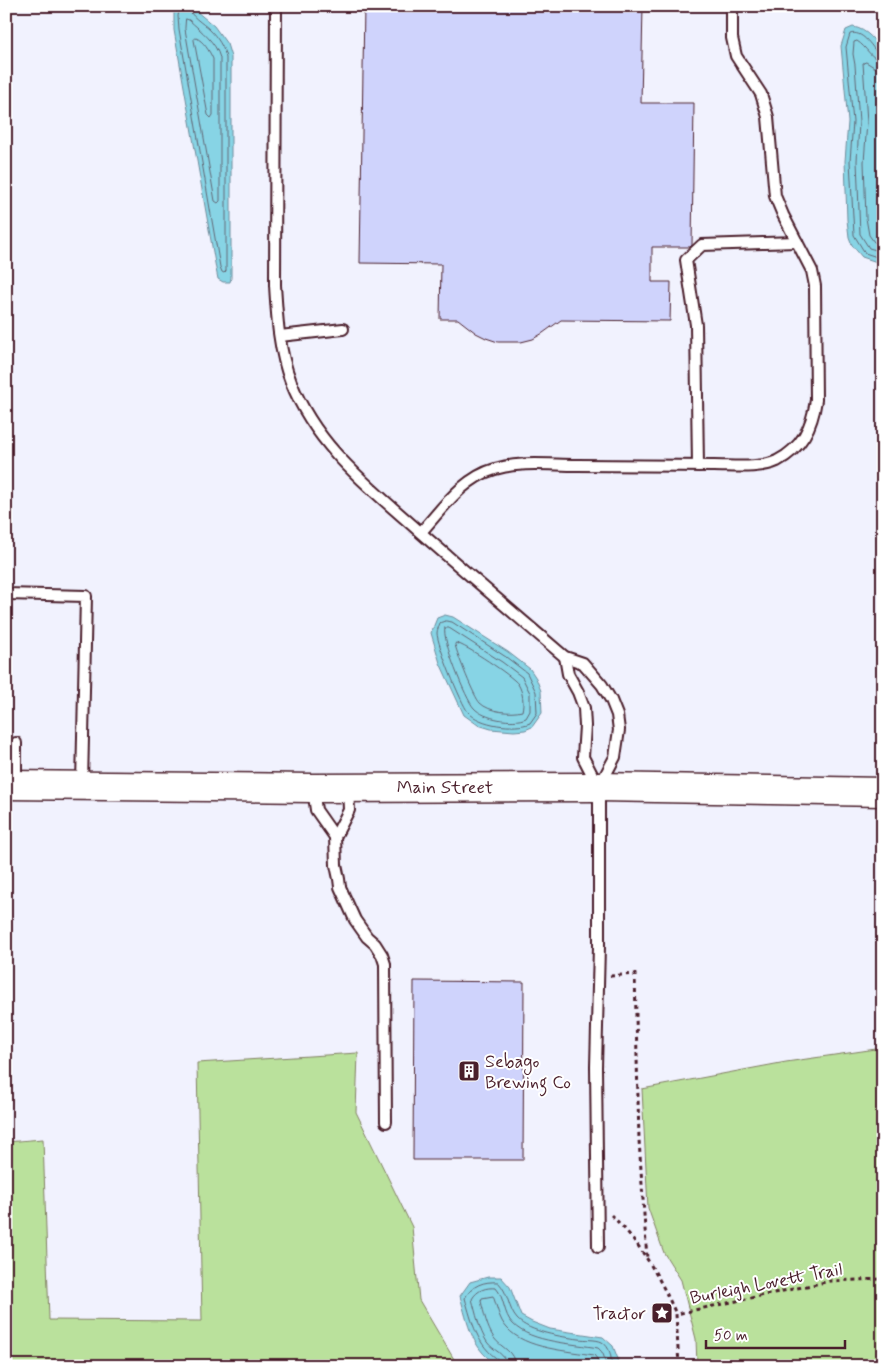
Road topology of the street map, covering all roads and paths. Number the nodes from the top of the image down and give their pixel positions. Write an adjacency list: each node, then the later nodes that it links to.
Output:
1 (276, 6): 5 (lane)
2 (732, 6): 3 (lane)
3 (797, 242): 6 (lane); 6 (lane)
4 (343, 329): 5 (lane)
5 (280, 336): 7 (lane)
6 (698, 466): 7 (lane)
7 (421, 532): 9 (lane)
8 (6, 594): 12 (lane)
9 (565, 657): 14 (lane); 14 (lane)
10 (16, 743): 11 (lane)
11 (11, 785): 12 (highway, Main Street)
12 (82, 785): 15 (highway, Main Street)
13 (348, 787): 14 (highway, Main Street); 15 (highway, Main Street); 17 (lane)
14 (599, 787): 16 (highway, Main Street); 20 (lane)
15 (313, 788): 17 (lane)
16 (883, 792)
17 (335, 837): 19 (lane)
18 (610, 976): 22 (path)
19 (386, 1122)
20 (597, 1208): 21 (lane); 22 (path)
21 (598, 1247)
22 (647, 1259): 24 (path)
23 (883, 1279): 24 (path, Burleigh Lovett Trail)
24 (676, 1314): 25 (path, Burleigh Lovett Trail)
25 (679, 1366)

